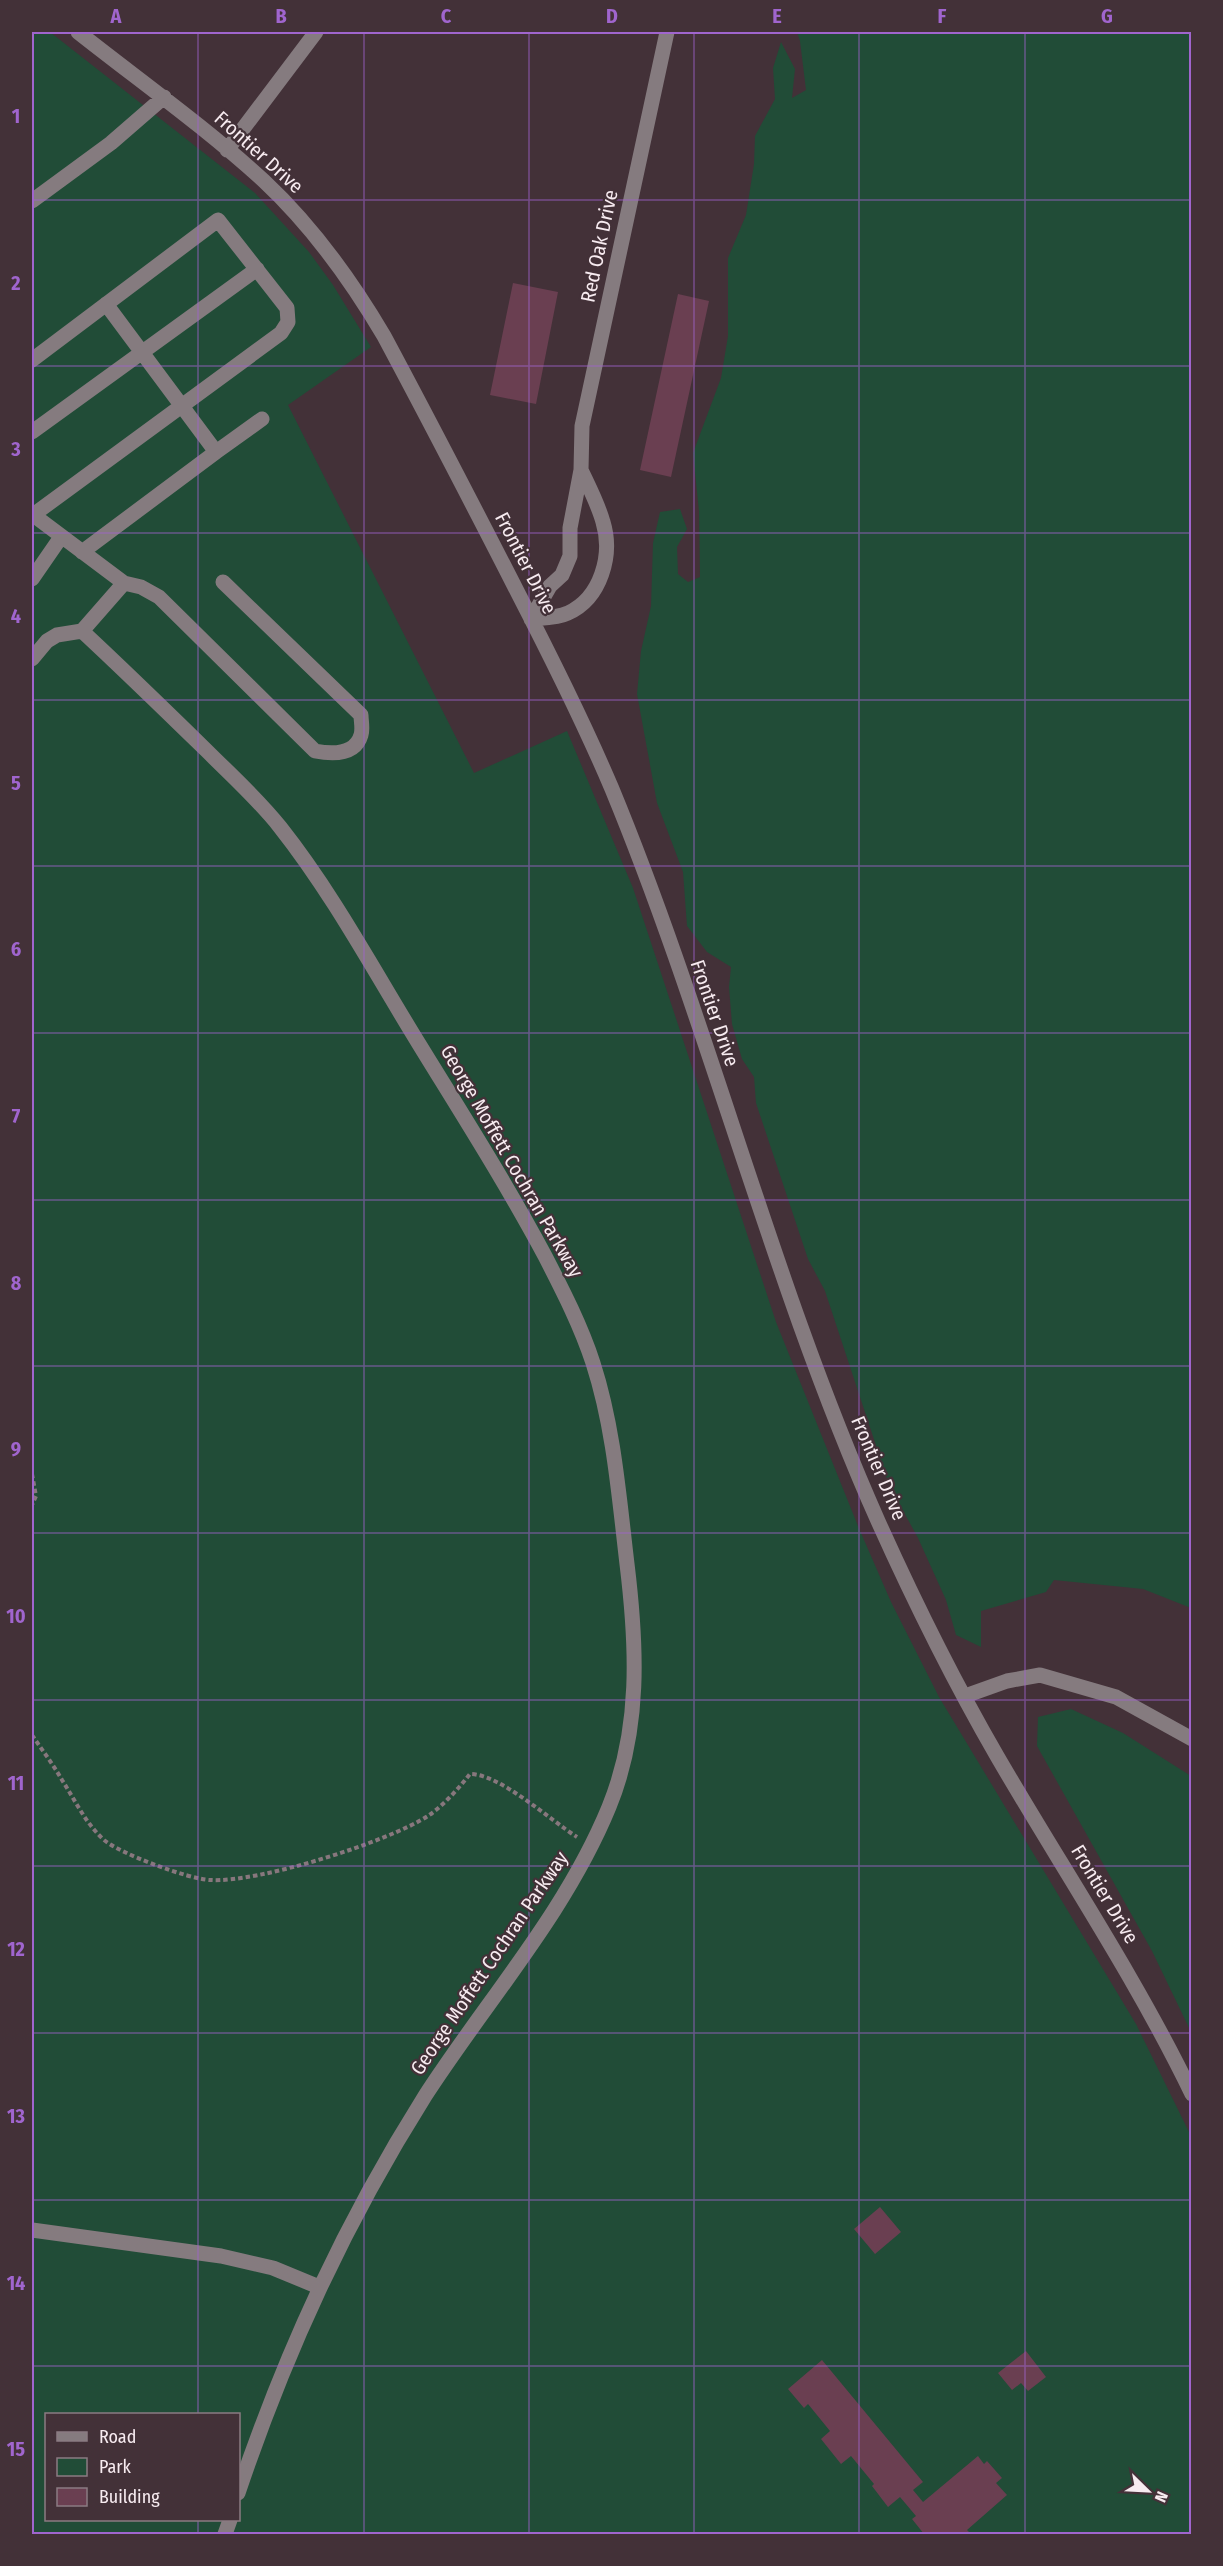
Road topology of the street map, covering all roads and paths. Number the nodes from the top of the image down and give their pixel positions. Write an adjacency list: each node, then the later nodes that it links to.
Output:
1 (78, 32): 4 (street, Frontier Drive)
2 (316, 32): 5 (street)
3 (667, 32): 15 (street, Red Oak Drive)
4 (164, 97): 5 (street, Frontier Drive); 6 (street)
5 (227, 150): 22 (street, Frontier Drive)
6 (32, 201)
7 (257, 269): 8 (street); 9 (street); 11 (street)
8 (106, 304): 9 (street); 10 (street)
9 (142, 354): 11 (street); 13 (street)
10 (32, 360)
11 (180, 407): 14 (street); 16 (street)
12 (262, 419): 14 (street)
13 (32, 432)
14 (216, 452): 18 (street)
15 (581, 471): 22 (street, Red Oak Drive); 22 (street, Red Oak Drive)
16 (32, 515): 17 (street)
17 (61, 537): 18 (street); 19 (street)
18 (82, 552): 21 (street)
19 (32, 579)
20 (223, 582): 21 (street)
21 (124, 583): 23 (street)
22 (531, 619): 27 (street, Frontier Drive)
23 (82, 631): 24 (street); 30 (street, George Moffett Cochran Parkway)
24 (32, 659)
25 (32, 1474): 26 (path)
26 (32, 1505)
27 (965, 1696): 29 (street); 31 (street, Frontier Drive)
28 (32, 1735): 30 (path)
29 (1191, 1739)
30 (591, 1845): 33 (street, George Moffett Cochran Parkway)
31 (1191, 2094)
32 (32, 2230): 33 (street)
33 (319, 2287): 34 (street, George Moffett Cochran Parkway)
34 (240, 2487)

